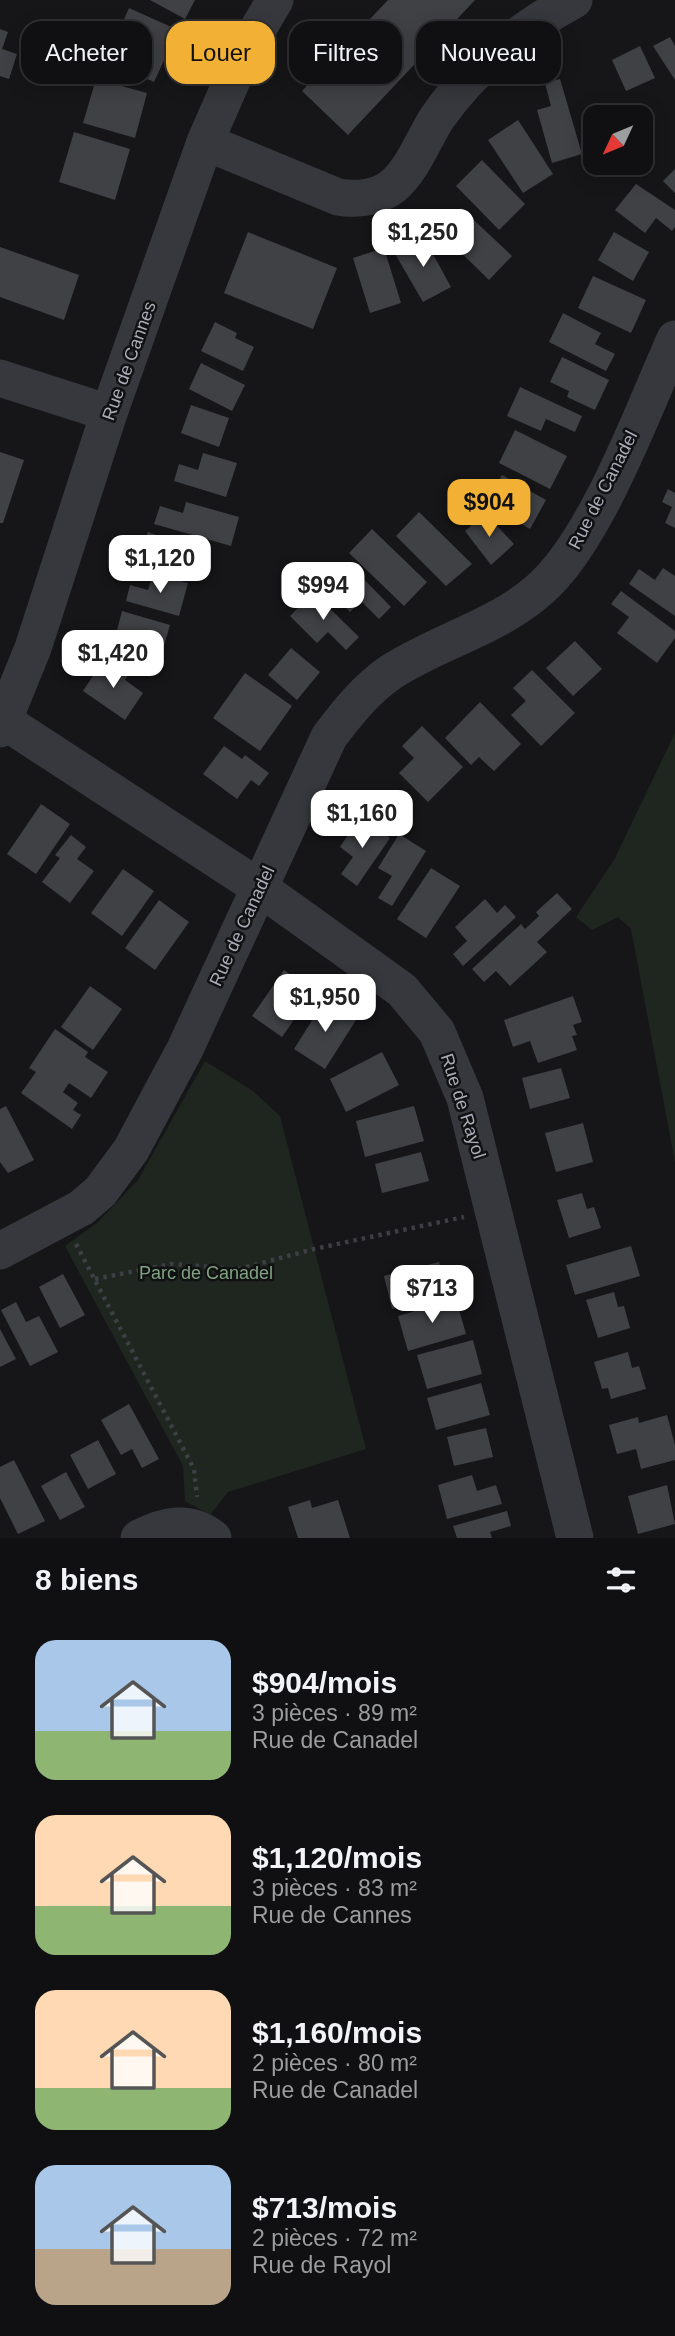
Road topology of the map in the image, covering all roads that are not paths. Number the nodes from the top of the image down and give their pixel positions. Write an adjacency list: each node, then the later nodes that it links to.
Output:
1 (275, 0): 3 (street, Rue de Cannes)
2 (574, 0): 3 (street)
3 (205, 142): 6 (street, Rue de Cannes)
4 (675, 339): 8 (street, Rue de Canadel)
5 (0, 378): 6 (street)
6 (109, 414): 7 (street, Rue de Cannes)
7 (2, 725): 8 (street, Rue de Rayol)
8 (260, 888): 9 (street, Rue de Canadel); 12 (street, Rue de Rayol)
9 (0, 1251)
10 (207, 1533): 11 (street)
11 (139, 1538)
12 (575, 1538)

